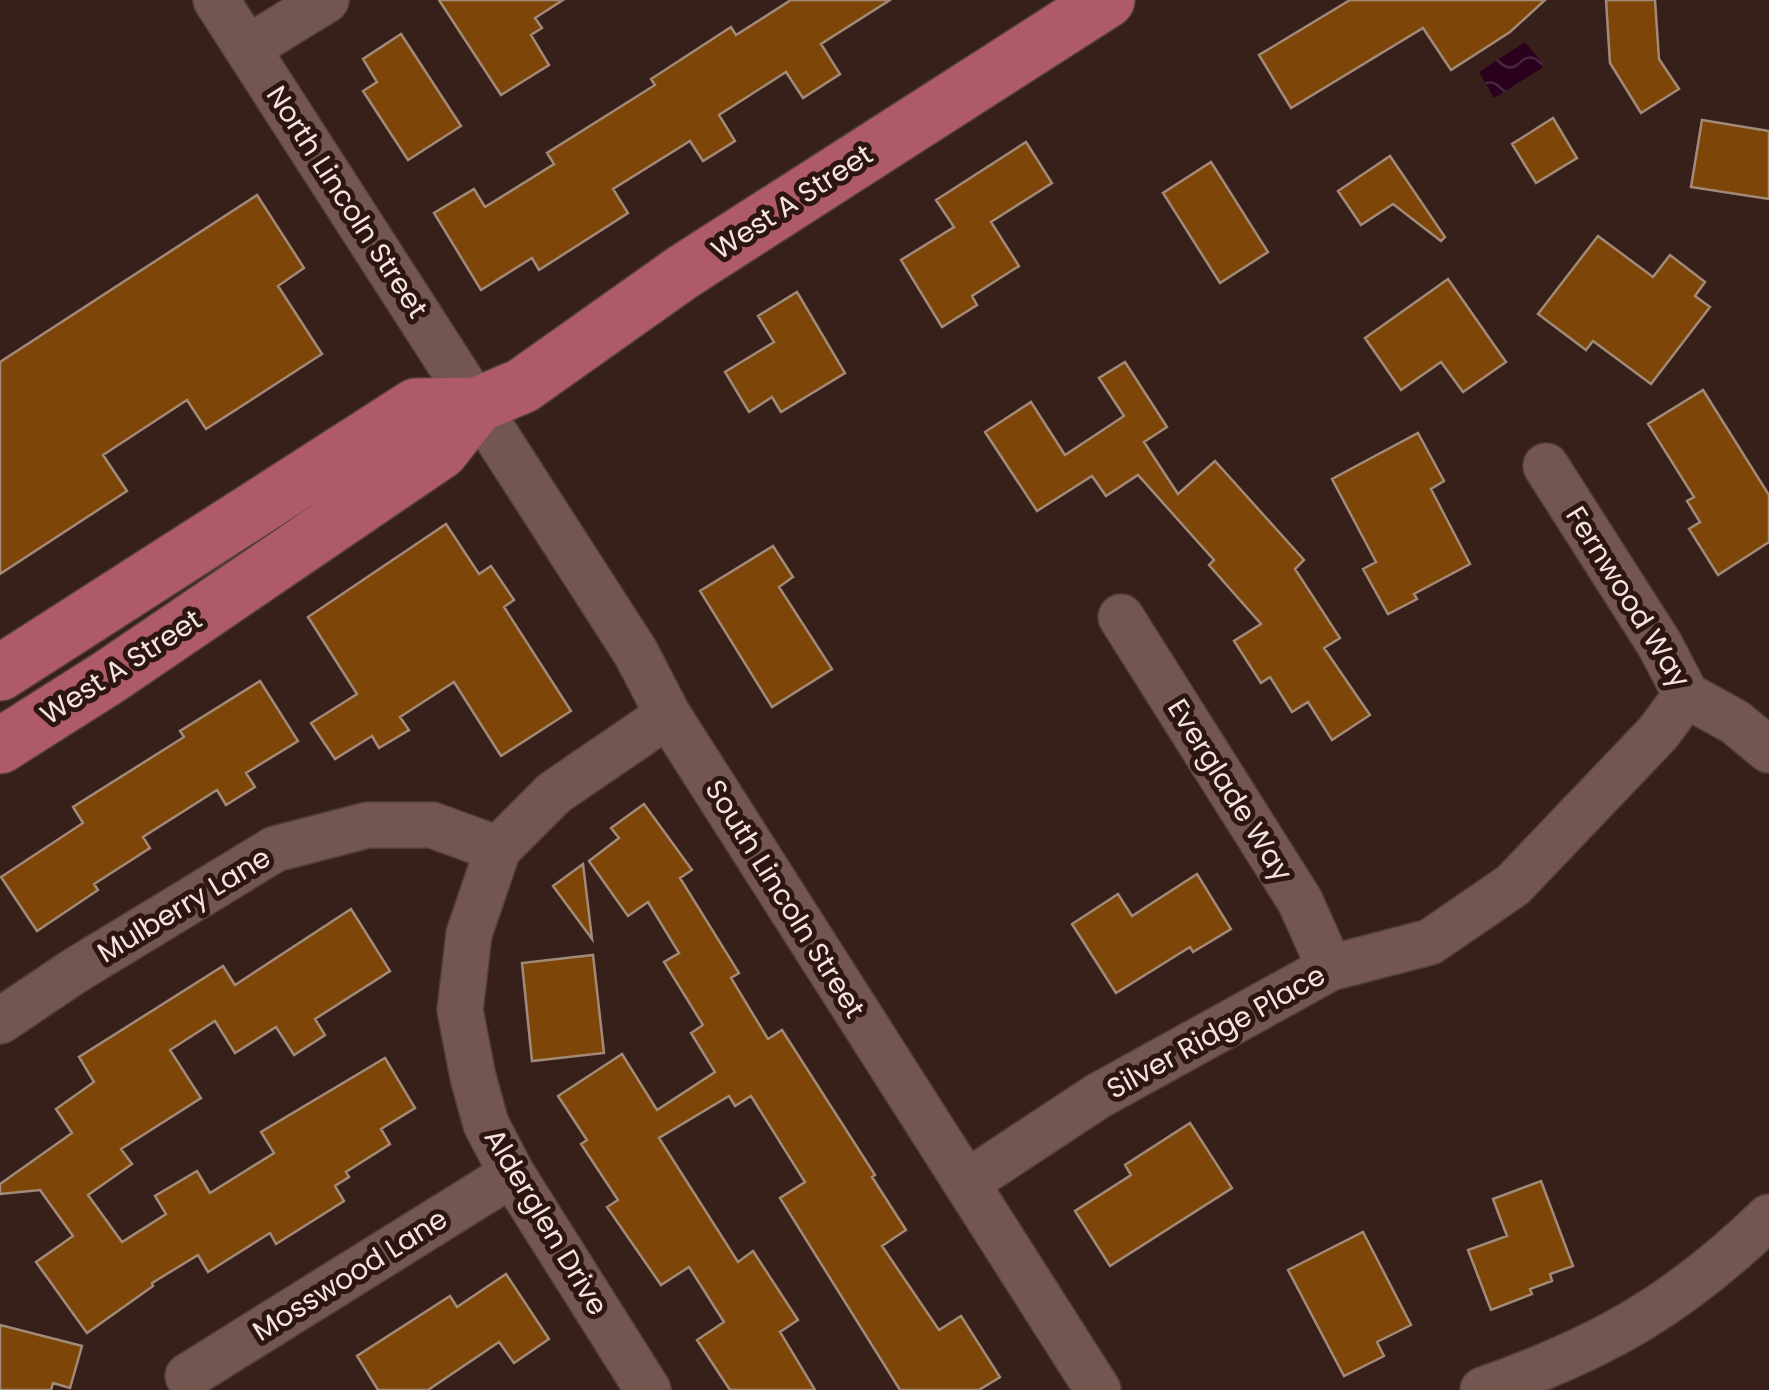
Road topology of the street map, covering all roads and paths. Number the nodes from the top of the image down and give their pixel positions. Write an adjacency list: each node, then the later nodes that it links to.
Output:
1 (216, 0): 4 (street, North Lincoln Street)
2 (326, 0): 4 (street)
3 (1107, 0): 5 (main road, West A Street)
4 (248, 48): 5 (street, North Lincoln Street)
5 (477, 405): 8 (main road, West A Street); 10 (street, South Lincoln Street); 11 (main road, West A Street)
6 (1546, 466): 9 (street, Fernwood Way)
7 (1122, 617): 14 (street, Everglade Way)
8 (0, 672)
9 (1686, 695): 12 (street, Fernwood Way); 14 (street, Silver Ridge Place)
10 (668, 715): 13 (street, Alderglen Drive); 17 (street, South Lincoln Street)
11 (0, 746)
12 (1769, 750)
13 (498, 849): 15 (street, Mulberry Lane); 16 (street, Alderglen Drive)
14 (1330, 968): 17 (street, Silver Ridge Place)
15 (0, 1021)
16 (512, 1174): 19 (street, Mosswood Lane); 20 (street, Alderglen Drive)
17 (966, 1183): 21 (street, South Lincoln Street)
18 (1769, 1218): 22 (street)
19 (188, 1376)
20 (648, 1390)
21 (1098, 1390)
22 (1482, 1390)

